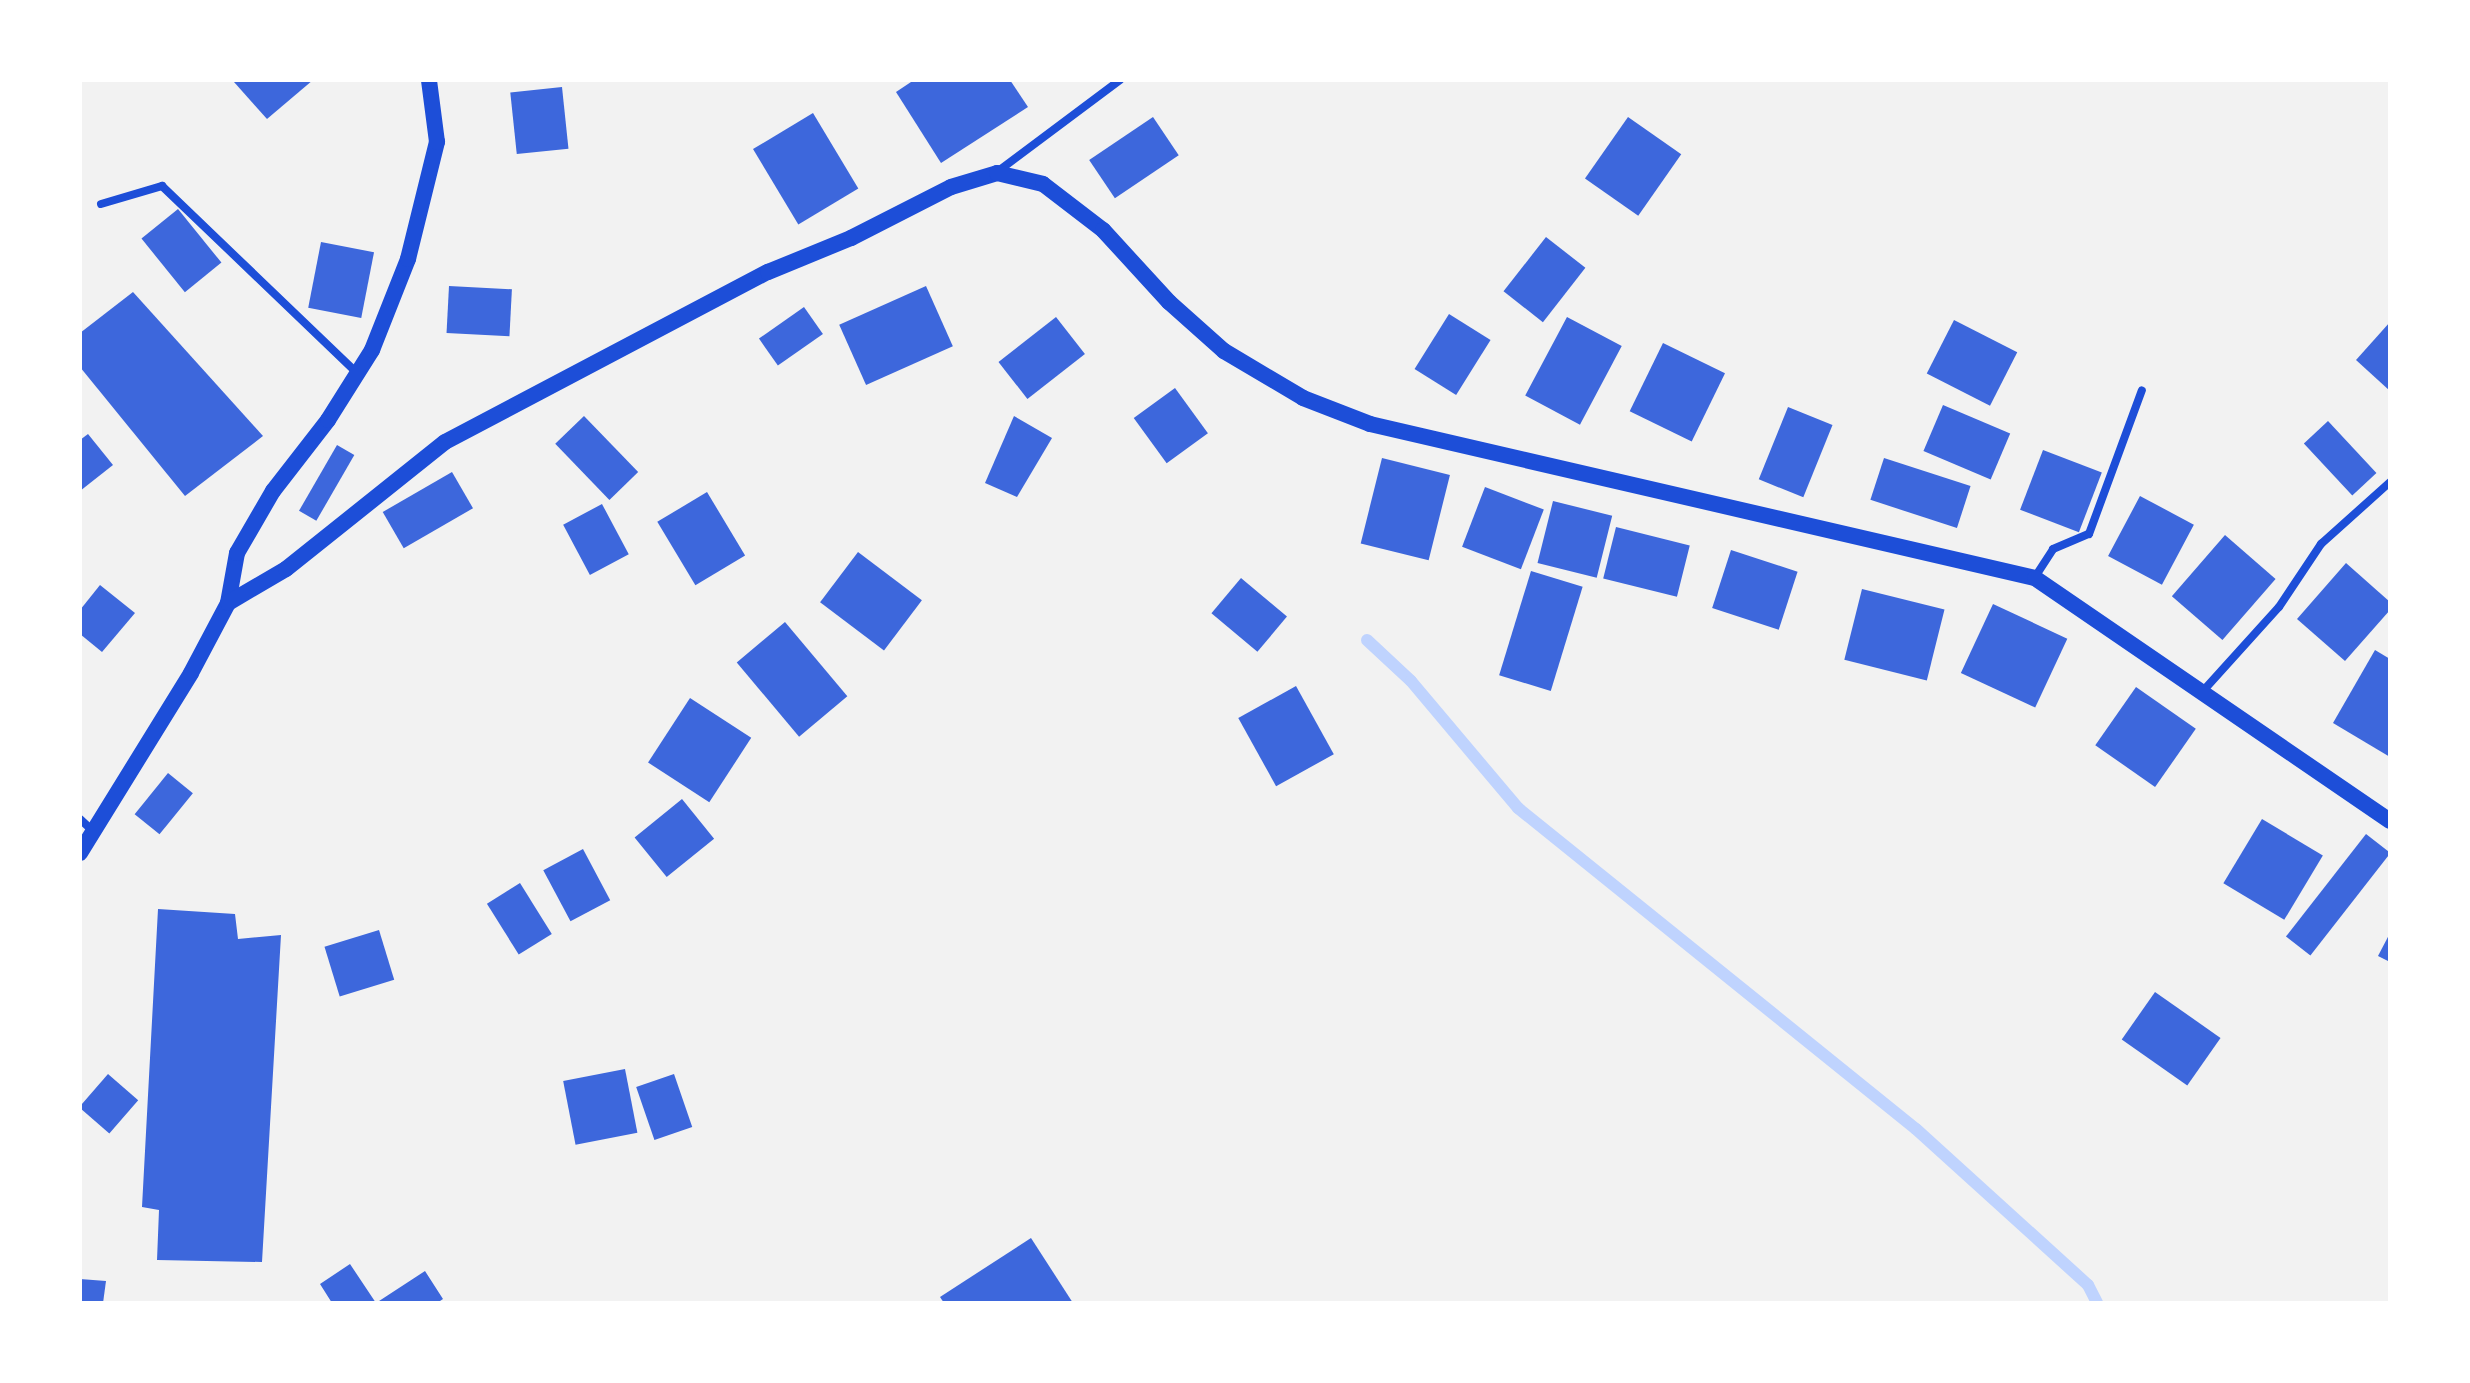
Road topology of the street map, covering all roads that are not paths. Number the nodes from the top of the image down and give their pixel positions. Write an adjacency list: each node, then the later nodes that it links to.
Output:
1 (429, 80): 5 (main road)
2 (1120, 80): 3 (street)
3 (997, 173): 8 (main road); 9 (main road)
4 (101, 204): 5 (street)
5 (357, 373): 9 (main road)
6 (2142, 390): 8 (street)
7 (2390, 482): 10 (street)
8 (2035, 578): 10 (main road)
9 (228, 603): 13 (main road)
10 (2203, 691): 12 (main road)
11 (80, 819): 13 (street)
12 (2390, 821)
13 (93, 831): 14 (main road)
14 (80, 853)

